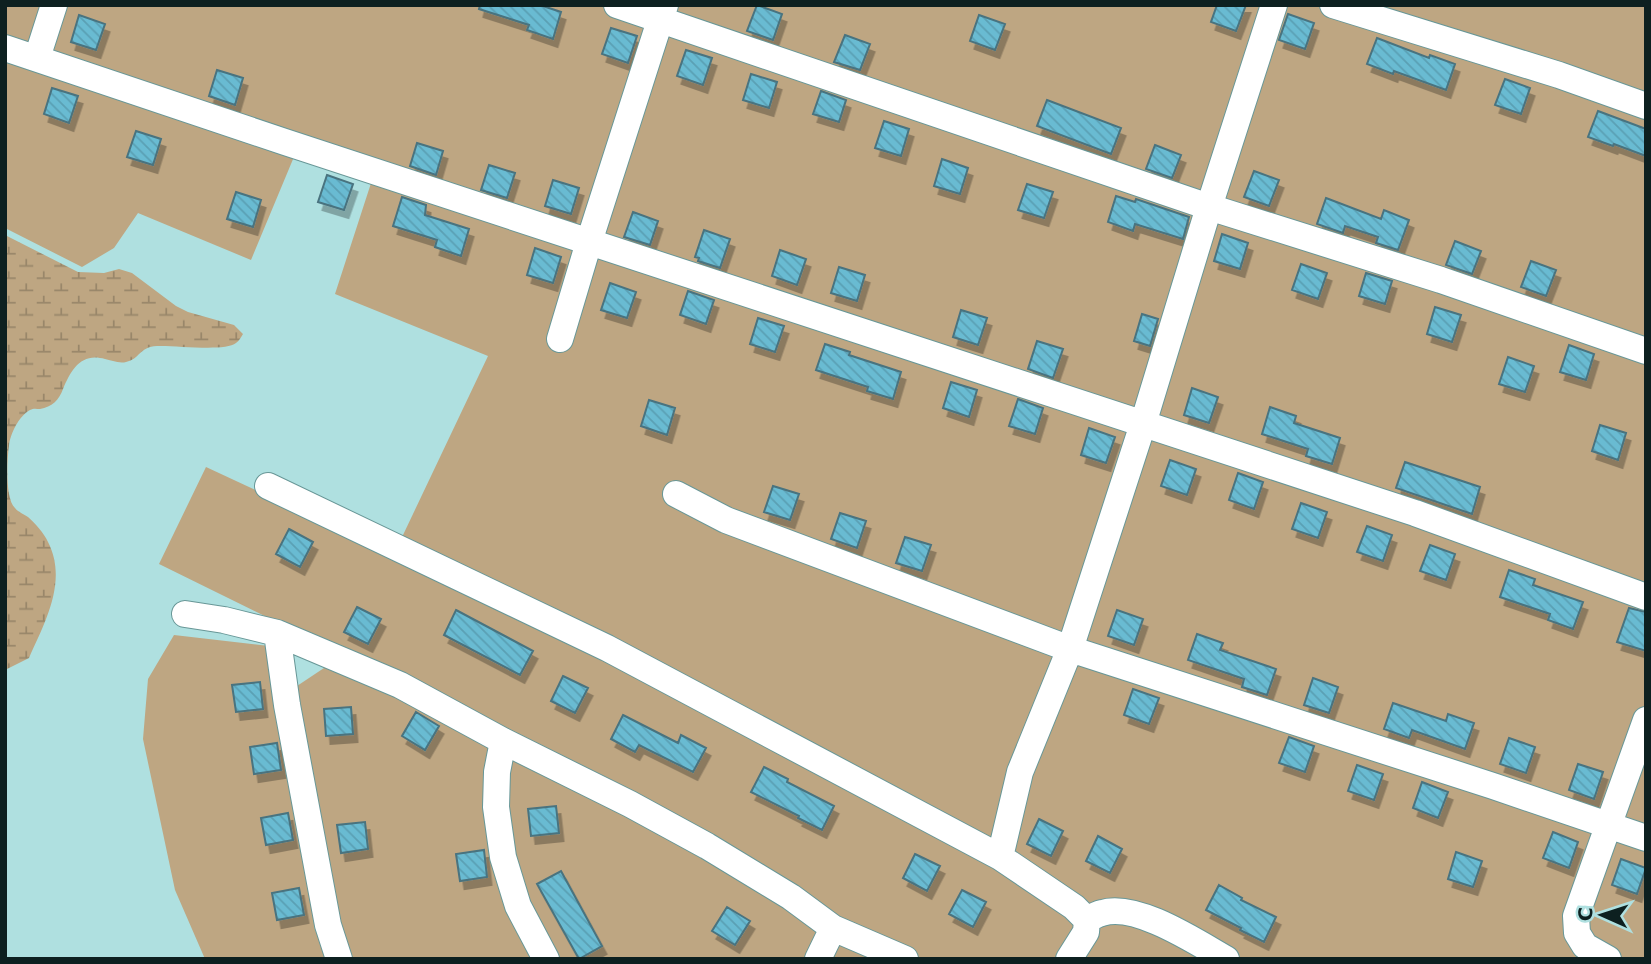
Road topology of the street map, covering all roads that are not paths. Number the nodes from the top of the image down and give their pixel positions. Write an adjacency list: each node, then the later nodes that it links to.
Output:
1 (54, 5): 7 (lane)
2 (617, 5): 5 (lane)
3 (1274, 5): 9 (lane)
4 (1333, 5): 8 (lane)
5 (663, 12): 9 (lane); 10 (lane)
6 (5, 48): 7 (lane)
7 (37, 58): 10 (lane)
8 (1646, 106)
9 (1209, 207): 12 (lane); 13 (lane)
10 (589, 242): 11 (lane); 13 (lane)
11 (560, 339)
12 (1646, 351)
13 (1143, 424): 16 (lane); 19 (lane)
14 (268, 486): 24 (lane)
15 (676, 494): 19 (lane)
16 (1646, 597)
17 (185, 614): 18 (lane)
18 (277, 633): 21 (lane); 27 (lane)
19 (1070, 649): 22 (lane); 24 (lane)
20 (1646, 720): 22 (lane)
21 (503, 741): 26 (lane); 28 (lane)
22 (1608, 825): 23 (lane); 33 (lane)
23 (1646, 838)
24 (1000, 857): 25 (lane)
25 (1087, 920): 31 (lane); 32 (lane)
26 (833, 929): 29 (lane); 30 (lane)
27 (339, 959)
28 (546, 959)
29 (818, 959)
30 (905, 959)
31 (1069, 959)
32 (1226, 959)
33 (1608, 959)

